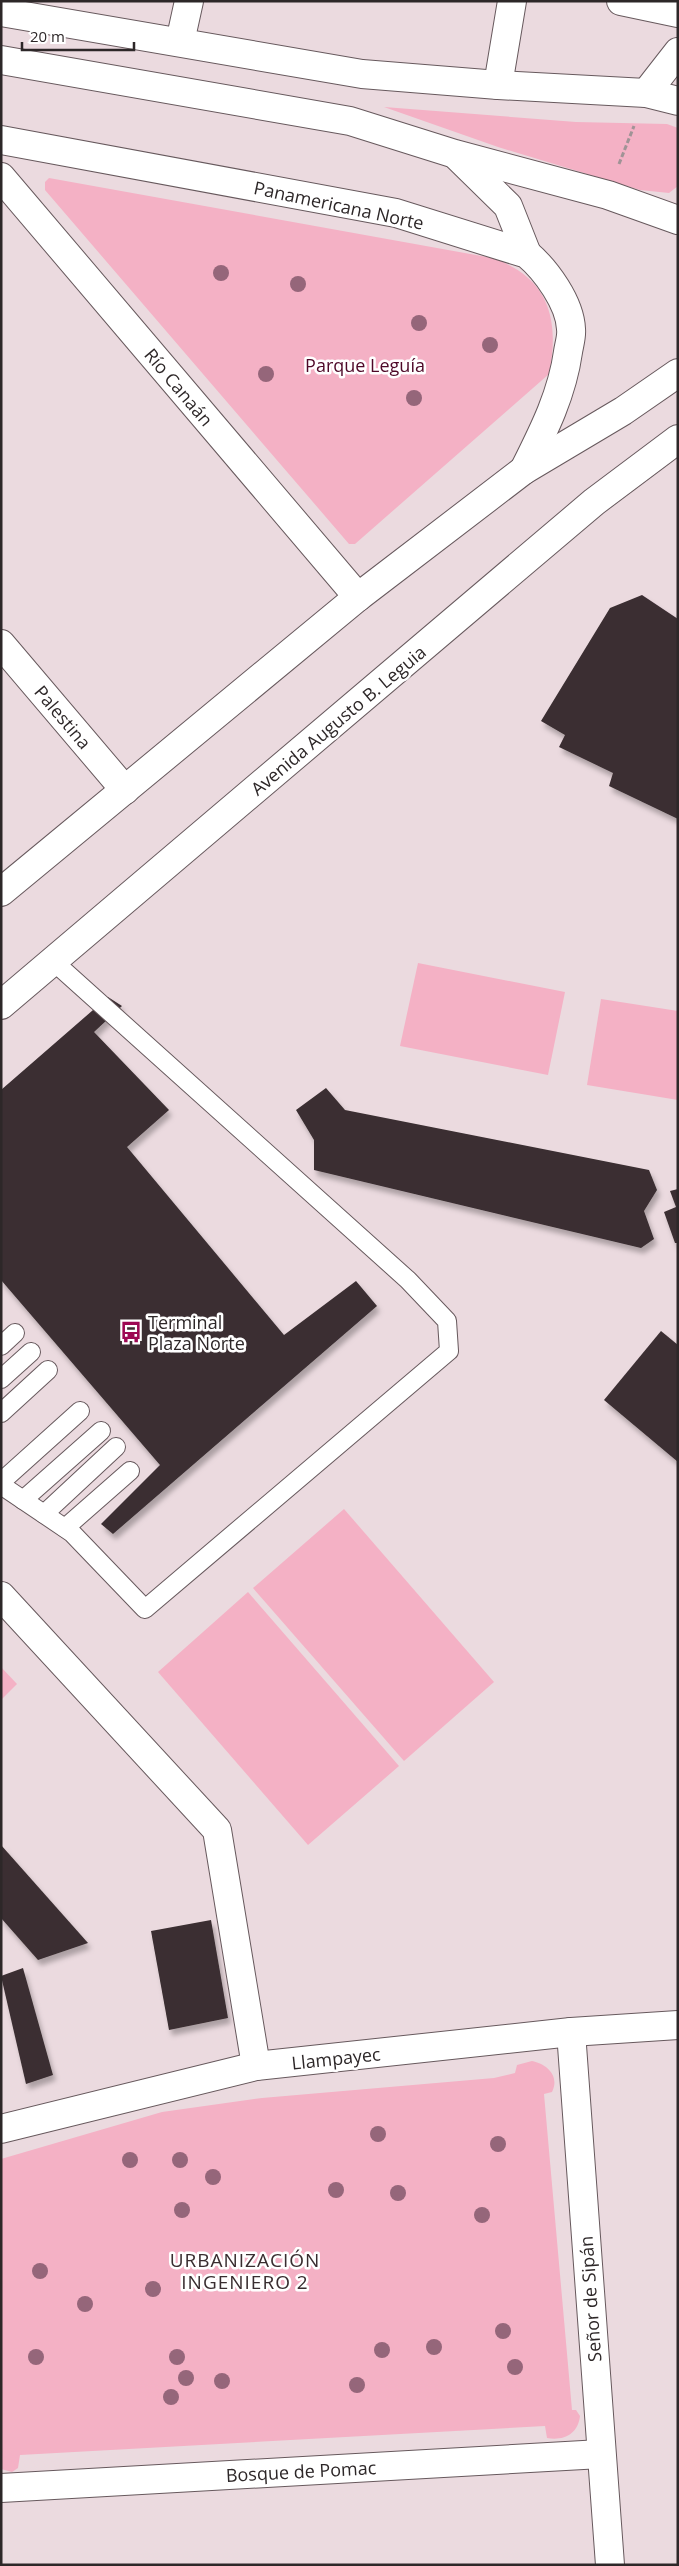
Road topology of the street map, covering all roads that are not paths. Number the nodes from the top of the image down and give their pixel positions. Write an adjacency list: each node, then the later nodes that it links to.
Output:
1 (188, 1): 6 (main road)
2 (512, 1): 9 (main road)
3 (621, 1): 5 (main road)
4 (1, 12): 6 (main road)
5 (678, 13)
6 (180, 42): 9 (main road)
7 (678, 52): 10 (main road)
8 (1, 60): 13 (main road)
9 (498, 85): 10 (main road)
10 (646, 94): 11 (main road)
11 (678, 101)
12 (1, 140): 16 (main road, Panamericana Norte)
13 (455, 154): 15 (main road); 16 (main road)
14 (1, 177): 20 (main road, Río Canaán)
15 (678, 220)
16 (528, 254): 19 (main road, Panamericana Norte)
17 (678, 373): 19 (main road)
18 (678, 439): 24 (main road, Avenida Augusto B. Leguia)
19 (524, 470): 20 (main road)
20 (358, 597): 22 (main road)
21 (1, 644): 22 (main road, Palestina)
22 (125, 790): 23 (main road)
23 (1, 892)
24 (53, 961): 25 (main road, Avenida Augusto B. Leguia); 39 (lane)
25 (1, 1004)
26 (15, 1333): 27 (lane)
27 (1, 1346)
28 (31, 1352): 30 (lane)
29 (48, 1370): 32 (lane)
30 (1, 1379)
31 (80, 1411): 36 (lane)
32 (1, 1413)
33 (101, 1431): 37 (lane)
34 (116, 1447): 38 (lane)
35 (130, 1471): 39 (lane)
36 (1, 1483): 37 (lane)
37 (23, 1500): 38 (lane)
38 (44, 1514): 39 (lane)
39 (65, 1528)
40 (1, 1596): 43 (main road)
41 (678, 2025): 42 (main road, Llampayec)
42 (572, 2032): 43 (main road, Llampayec); 45 (main road, Señor de Sipán)
43 (256, 2066): 44 (main road, Llampayec)
44 (1, 2129)
45 (601, 2454): 46 (main road, Bosque de Pomac); 47 (main road, Señor de Sipán)
46 (1, 2488)
47 (610, 2565)

